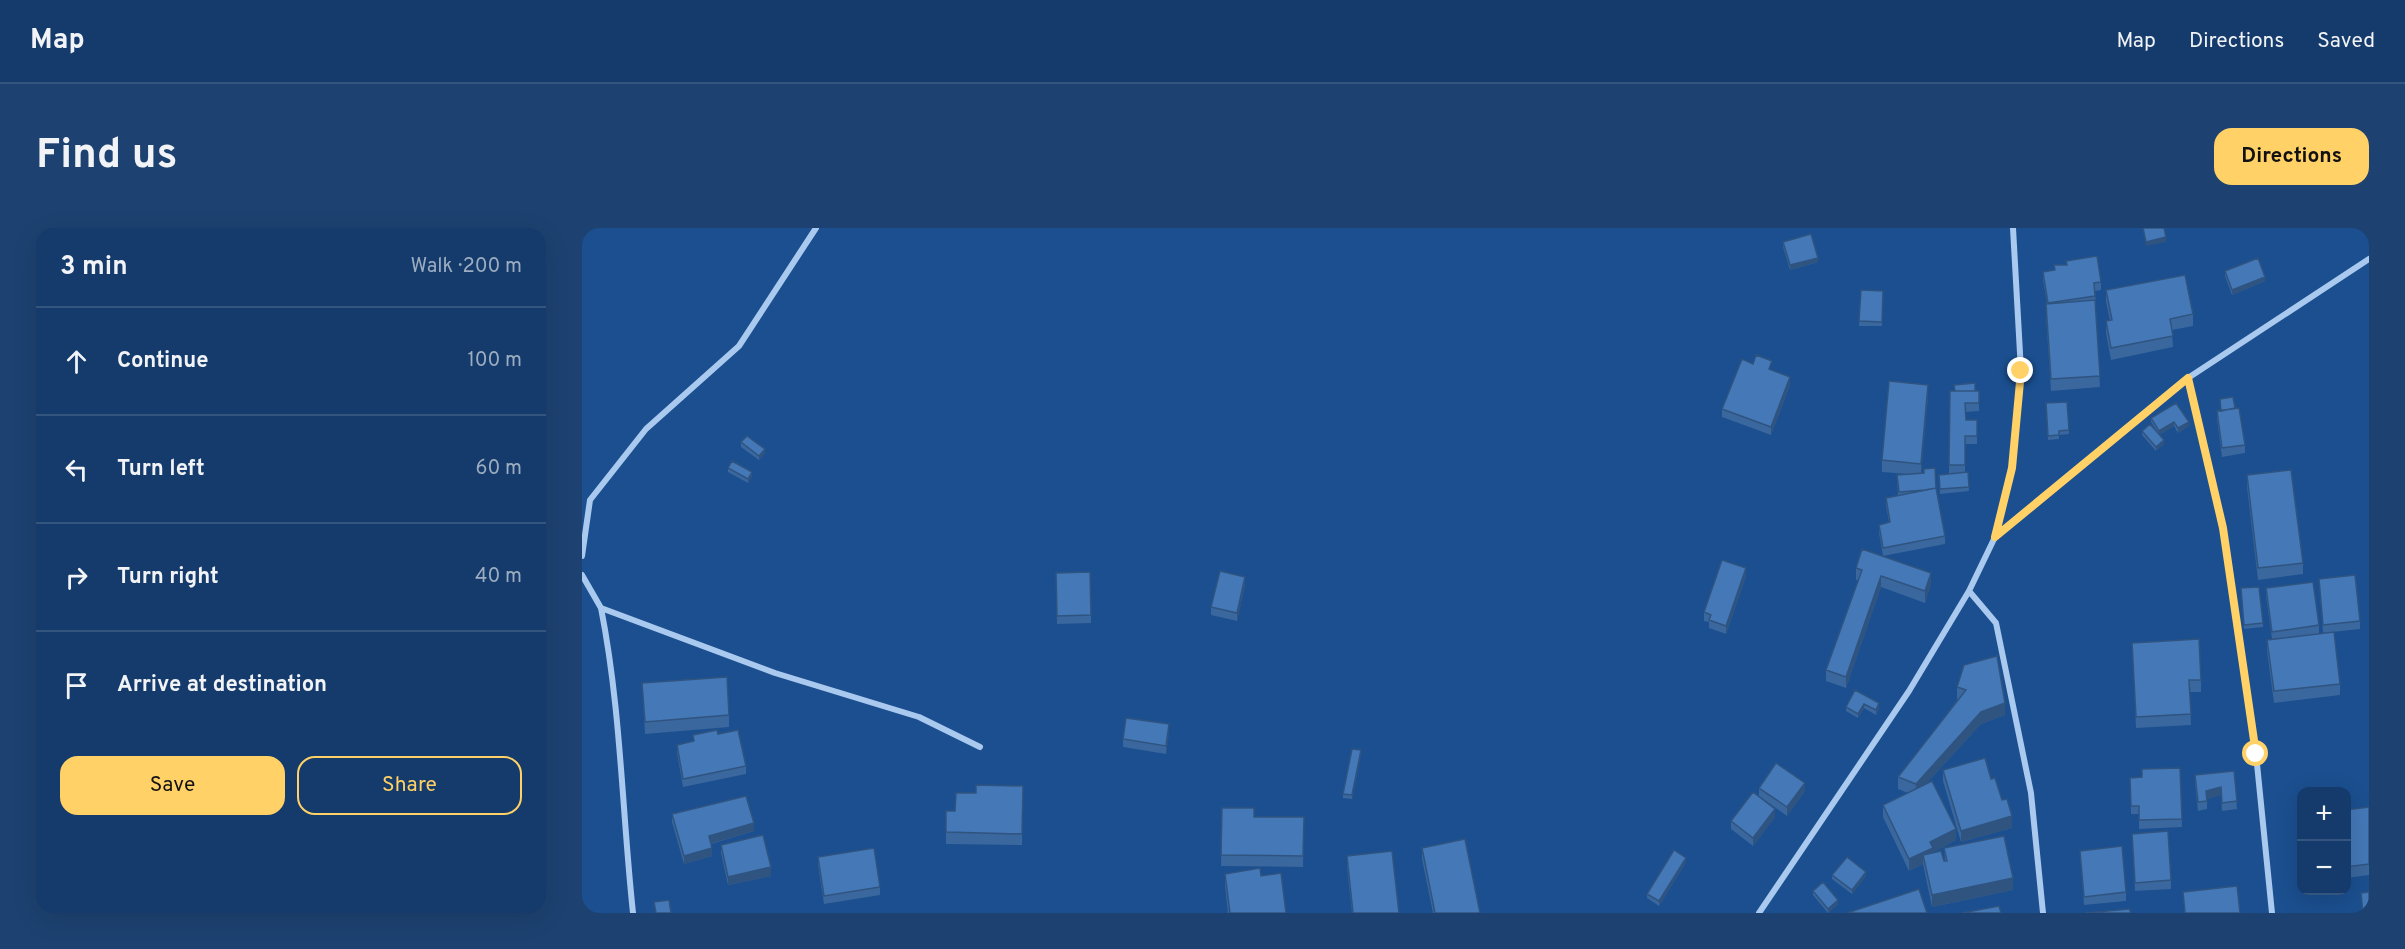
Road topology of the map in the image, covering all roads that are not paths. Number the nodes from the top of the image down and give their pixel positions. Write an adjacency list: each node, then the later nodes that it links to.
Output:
1 (816, 228): 6 (street)
2 (2013, 228): 5 (street)
3 (2369, 259): 4 (street)
4 (2188, 378): 5 (street); 14 (street)
5 (1995, 537): 8 (street)
6 (582, 556)
7 (582, 575): 9 (street)
8 (1969, 591): 12 (street); 13 (street)
9 (601, 608): 10 (street); 11 (street)
10 (980, 747)
11 (633, 913)
12 (1760, 913)
13 (2043, 913)
14 (2272, 913)

